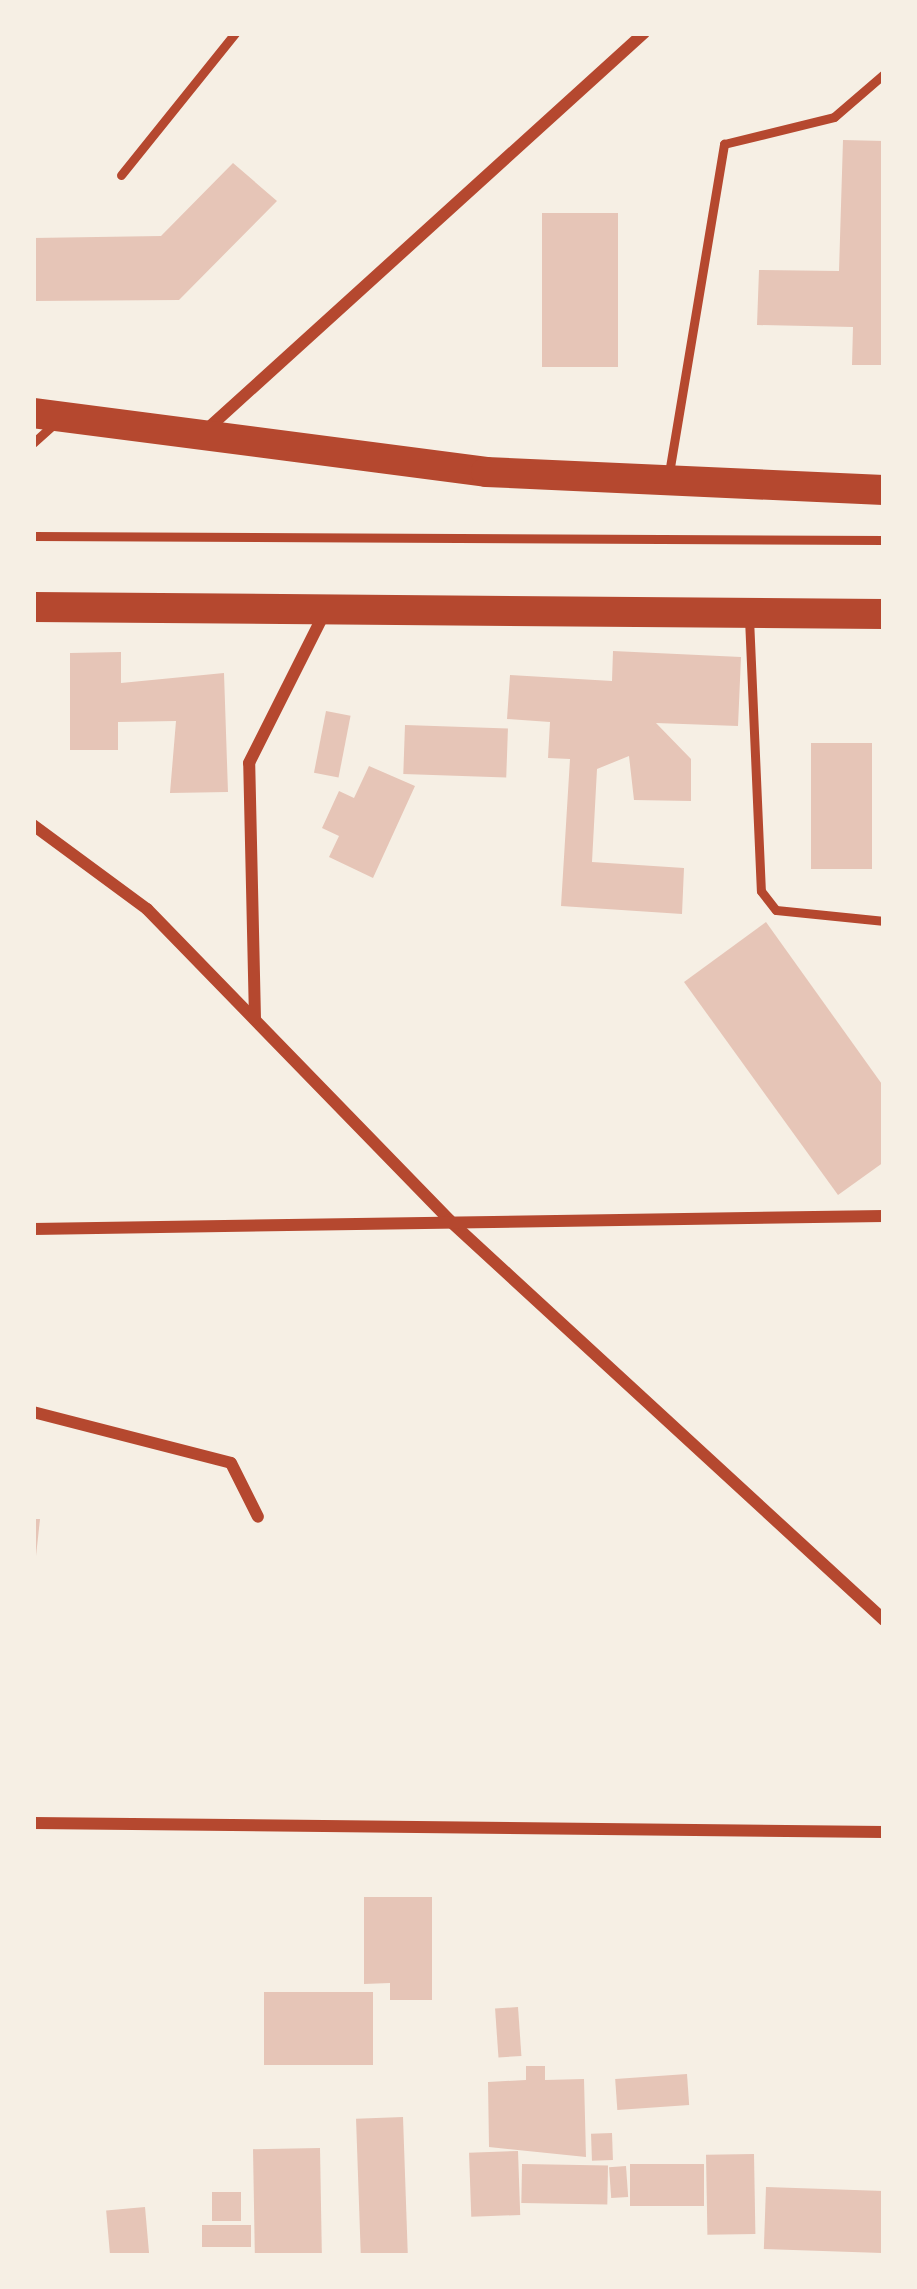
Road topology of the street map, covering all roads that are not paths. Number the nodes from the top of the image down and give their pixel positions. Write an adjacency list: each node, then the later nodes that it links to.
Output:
1 (235, 33): 6 (lane)
2 (644, 33): 8 (street)
3 (884, 74): 4 (lane)
4 (868, 88): 5 (lane); 10 (lane)
5 (884, 88)
6 (121, 175)
7 (47, 415): 8 (main road); 9 (lane)
8 (200, 436): 10 (main road)
9 (33, 443)
10 (668, 484): 11 (main road)
11 (884, 490)
12 (33, 536): 13 (lane)
13 (884, 540)
14 (33, 607): 15 (main road)
15 (327, 609): 16 (main road); 20 (street)
16 (749, 613): 17 (main road); 19 (lane)
17 (884, 614)
18 (33, 825): 20 (street)
19 (884, 921)
20 (255, 1020): 22 (street)
21 (884, 1216): 22 (street)
22 (449, 1220): 23 (street); 26 (street)
23 (33, 1229)
24 (33, 1412): 25 (street)
25 (258, 1517)
26 (884, 1621)
27 (33, 1822): 28 (street)
28 (884, 1832)

